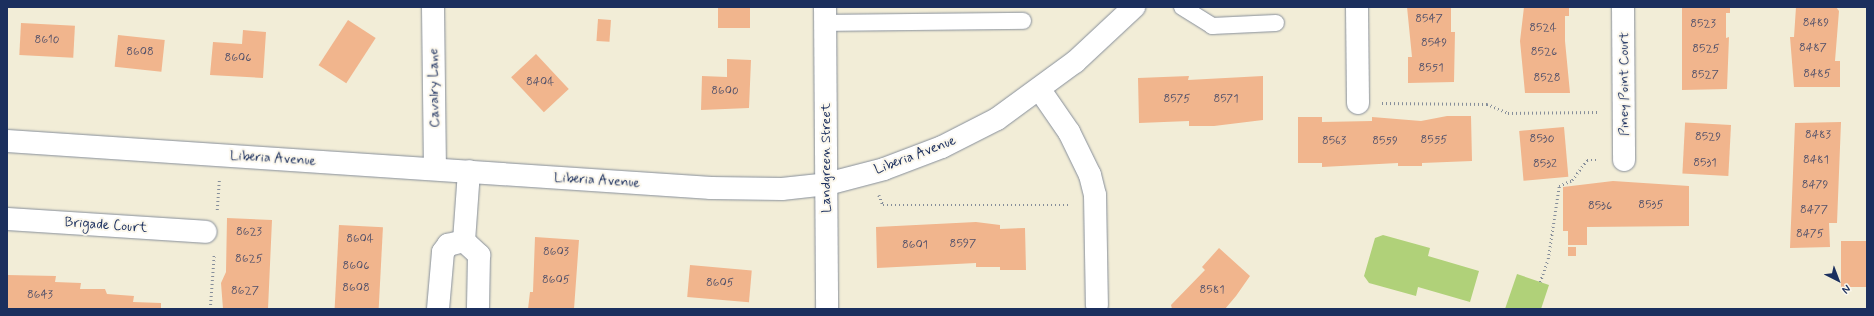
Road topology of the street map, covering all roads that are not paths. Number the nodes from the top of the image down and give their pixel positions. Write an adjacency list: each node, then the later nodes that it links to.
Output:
1 (433, 7): 13 (street, Cavalry Lane)
2 (1134, 7): 9 (street, Liberia Avenue)
3 (1182, 7): 8 (lane)
4 (1357, 7): 10 (street)
5 (1623, 7): 12 (street, Piney Point Court)
6 (825, 15): 7 (lane); 15 (street, Landgreen Street)
7 (1022, 21)
8 (1276, 23)
9 (1040, 90): 15 (street, Liberia Avenue); 19 (street)
10 (1358, 103)
11 (7, 141): 13 (street, Liberia Avenue)
12 (1624, 160)
13 (435, 169): 14 (street, Liberia Avenue)
14 (469, 171): 15 (street, Liberia Avenue); 18 (street)
15 (827, 184): 22 (street, Landgreen Street)
16 (7, 219): 17 (street, Brigade Court)
17 (206, 232)
18 (464, 241): 20 (street); 21 (street)
19 (1097, 305)
20 (438, 309)
21 (478, 309)
22 (827, 309)

